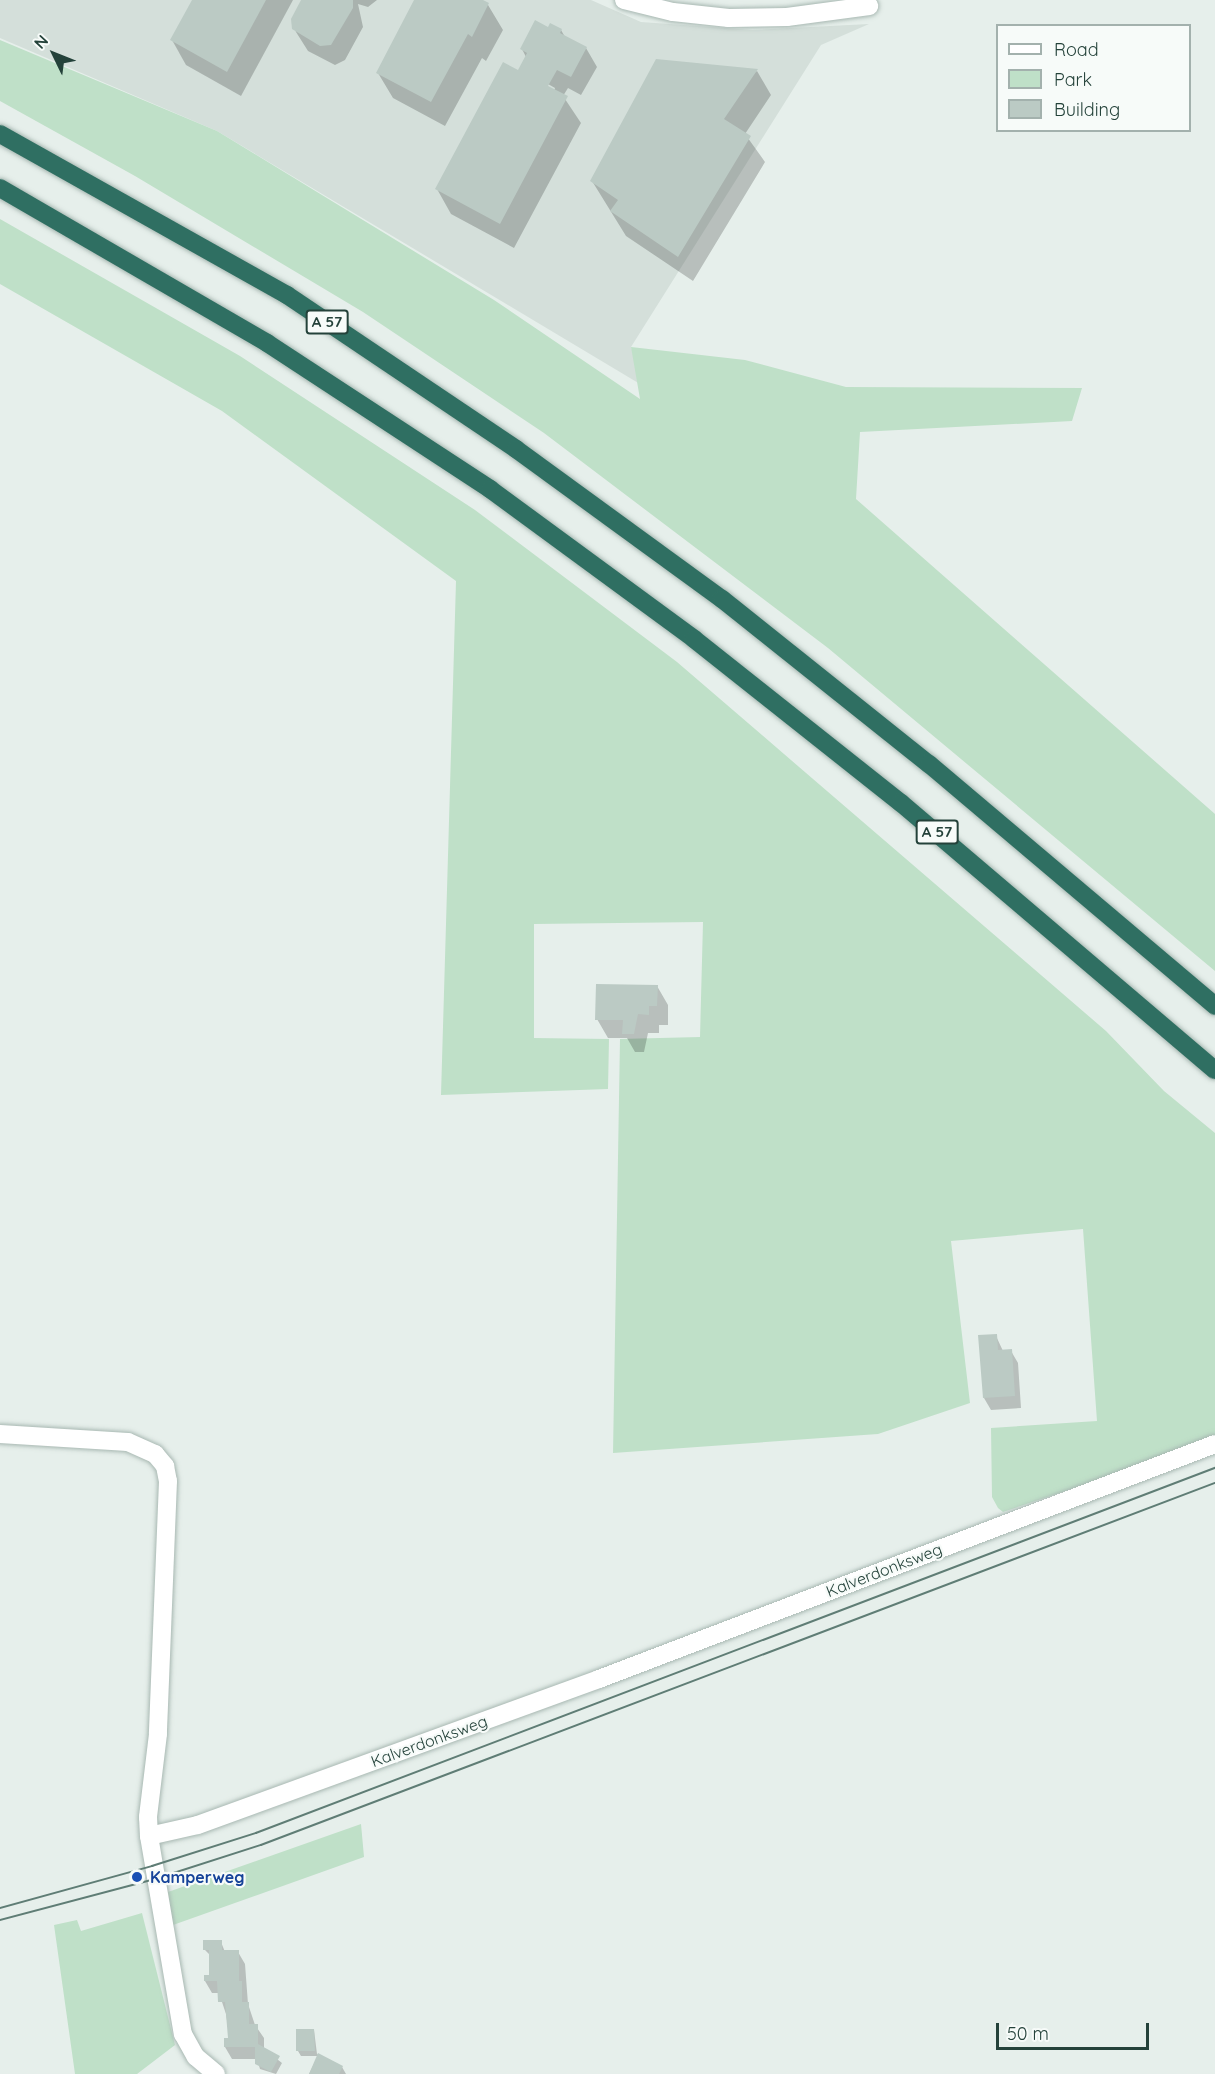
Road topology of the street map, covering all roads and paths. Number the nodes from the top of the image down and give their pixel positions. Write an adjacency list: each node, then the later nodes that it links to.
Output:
1 (624, 0): 2 (street)
2 (869, 6)
3 (0, 134): 5 (highway, A 57)
4 (0, 188): 6 (highway, A 57)
5 (1215, 1006)
6 (1215, 1070)
7 (0, 1434): 9 (street)
8 (1215, 1444): 9 (street, Kalverdonksweg)
9 (149, 1836): 10 (street)
10 (216, 2074)

